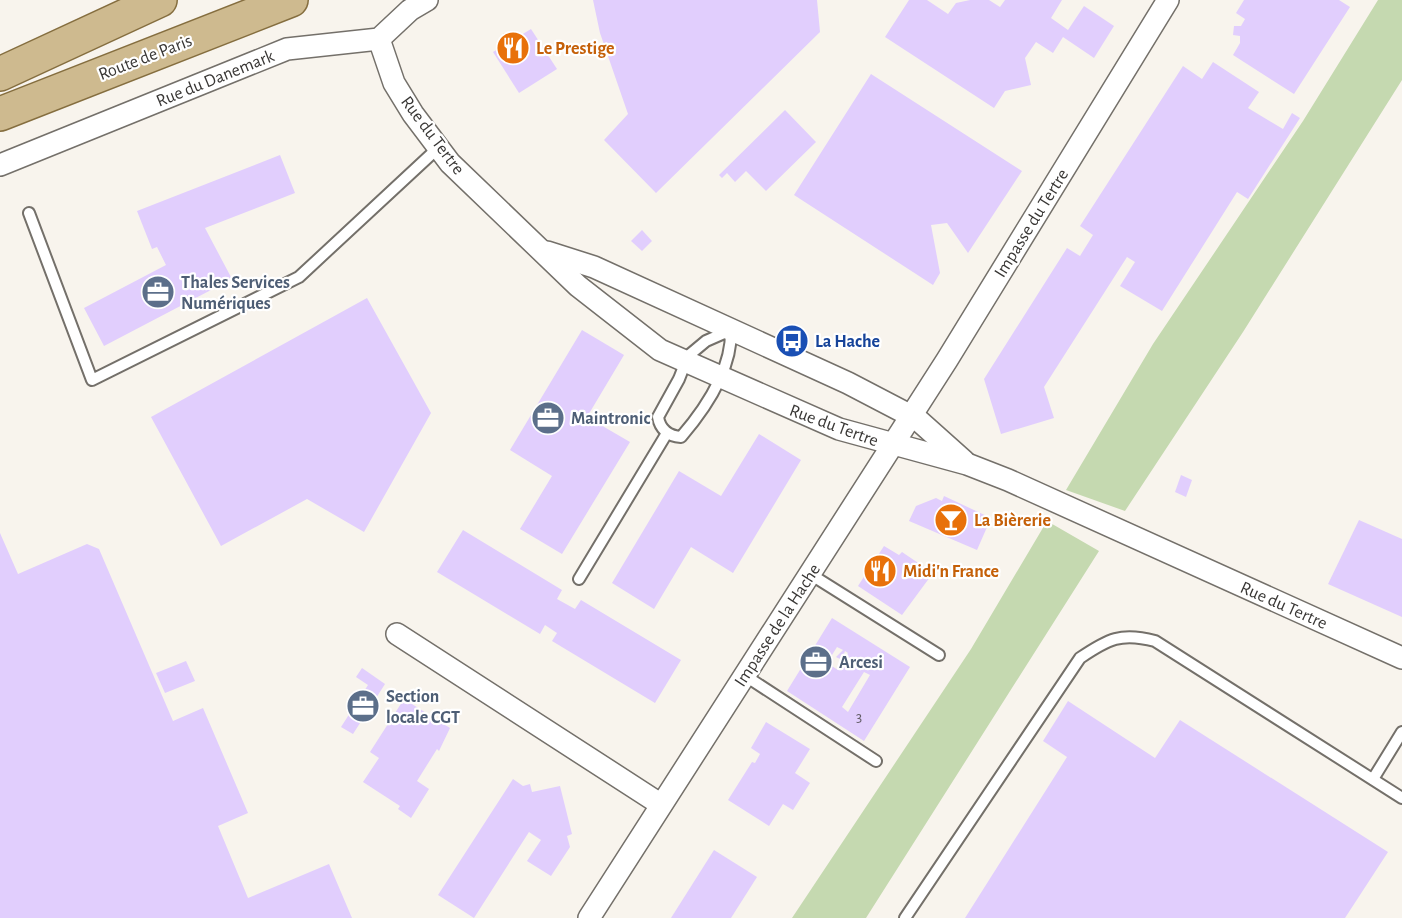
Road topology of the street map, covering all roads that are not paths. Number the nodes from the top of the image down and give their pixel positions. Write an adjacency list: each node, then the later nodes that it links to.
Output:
1 (160, 0): 6 (main road)
2 (291, 0): 7 (main road, Route de Paris)
3 (427, 0): 5 (street)
4 (1168, 0): 15 (street, Impasse du Tertre)
5 (379, 39): 8 (street, Rue du Tertre); 9 (street, Rue du Danemark)
6 (0, 74)
7 (0, 114)
8 (438, 147): 10 (lane); 11 (street, Rue du Tertre)
9 (0, 165)
10 (29, 213)
11 (543, 251): 12 (street); 13 (street, Rue du Tertre)
12 (731, 330): 13 (lane); 14 (lane); 15 (street)
13 (686, 362): 14 (street, Rue du Tertre); 16 (lane)
14 (720, 378): 16 (lane); 17 (street, Rue du Tertre)
15 (911, 417): 17 (street, Impasse du Tertre); 18 (street)
16 (667, 433): 20 (lane)
17 (892, 446): 18 (street, Rue du Tertre); 19 (street, Impasse de la Hache)
18 (967, 464): 23 (street, Rue du Tertre)
19 (810, 574): 22 (lane); 24 (street, Impasse de la Hache)
20 (579, 579)
21 (397, 634): 29 (street)
22 (939, 654)
23 (1402, 658)
24 (744, 675): 26 (lane); 29 (street, Impasse de la Hache)
25 (1402, 732): 27 (lane)
26 (876, 761)
27 (1373, 779): 28 (lane); 31 (lane)
28 (1402, 798)
29 (660, 804): 30 (street, Impasse de la Hache)
30 (589, 918)
31 (905, 918)

